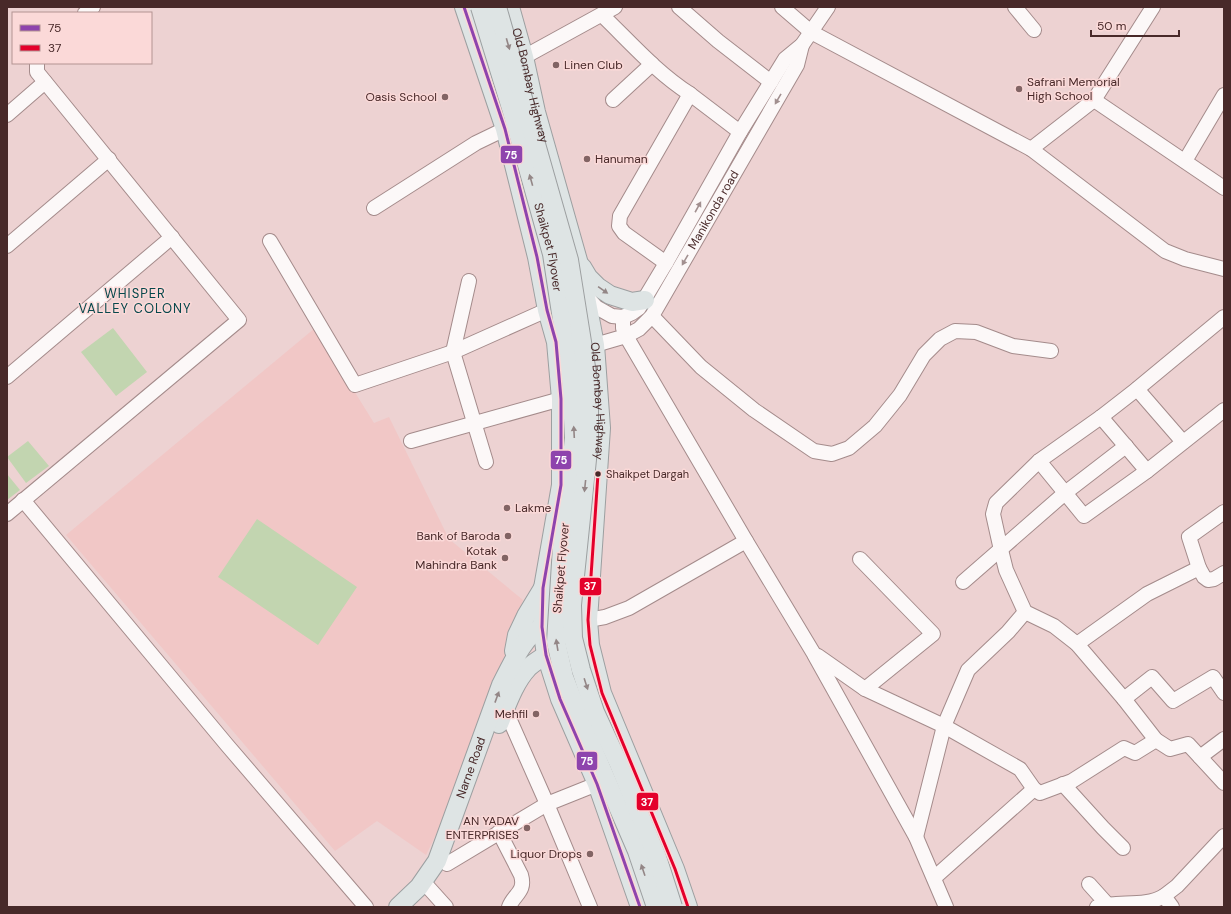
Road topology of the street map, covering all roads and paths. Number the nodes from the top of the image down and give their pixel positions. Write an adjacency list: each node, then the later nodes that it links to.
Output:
1 (464, 7): 25 (main road)
2 (480, 7): 109 (main road, Shaikpet Flyover, one-way to 2, bridge)
3 (497, 7): 110 (main road, Shaikpet Flyover, one-way to 110, bridge)
4 (510, 7): 15 (main road, Old Bombay Highway)
5 (615, 7): 11 (street)
6 (680, 7): 19 (street)
7 (782, 7): 13 (street)
8 (828, 7): 13 (street, Manikonda road)
9 (1015, 7): 12 (street)
10 (1153, 7): 23 (street)
11 (602, 15): 15 (street); 17 (street)
12 (1034, 30)
13 (811, 32): 14 (street, Manikonda road); 27 (street)
14 (802, 45): 19 (street, Manikonda road); 42 (street, Manikonda road, one-way to 42)
15 (524, 57): 35 (main road, Old Bombay Highway)
16 (37, 64): 18 (street)
17 (652, 64): 20 (street); 22 (street)
18 (45, 82): 24 (street); 28 (street)
19 (771, 82): 26 (street, Manikonda road)
20 (690, 94): 26 (street); 36 (street)
21 (1224, 95): 29 (street)
22 (613, 100)
23 (1094, 100): 27 (street); 29 (street)
24 (7, 115)
25 (506, 129): 31 (street); 41 (main road)
26 (740, 132): 36 (street, Manikonda road, one-way to 26)
27 (1031, 149): 37 (street)
28 (109, 159): 32 (street); 34 (street)
29 (1185, 161): 30 (street)
30 (1224, 188)
31 (374, 208)
32 (172, 237): 49 (street); 62 (street)
33 (270, 242): 48 (street)
34 (7, 246)
35 (578, 261): 39 (main road, Old Bombay Highway); 40 (main road, one-way to 40)
36 (666, 263): 40 (street, Manikonda road)
37 (1224, 269)
38 (469, 281): 48 (street)
39 (586, 296): 43 (street); 46 (main road, Old Bombay Highway)
40 (645, 300): 43 (street, Manikonda road)
41 (547, 310): 48 (street); 51 (main road)
42 (652, 316): 45 (street, Manikonda road); 47 (street)
43 (623, 317): 45 (street)
44 (1224, 317): 50 (street)
45 (626, 336): 46 (street, Manikonda road); 65 (street)
46 (595, 345): 73 (main road, Old Bombay Highway)
47 (1050, 351)
48 (453, 352): 54 (street)
49 (7, 377)
50 (1137, 389): 53 (street); 56 (street)
51 (561, 399): 54 (street); 71 (main road)
52 (1222, 416): 56 (street)
53 (1101, 417): 57 (street); 58 (street)
54 (474, 422): 55 (street); 59 (street)
55 (411, 440)
56 (1184, 442): 60 (street)
57 (1126, 446): 60 (street); 61 (street)
58 (1039, 461): 61 (street); 66 (street)
59 (486, 462)
60 (1147, 471): 61 (street)
61 (1065, 493): 66 (street)
62 (23, 500): 64 (street); 102 (street)
63 (1224, 512): 68 (street)
64 (7, 514)
65 (746, 541): 73 (street); 76 (street)
66 (1001, 550): 70 (street); 72 (street)
67 (860, 559): 79 (street)
68 (1199, 568): 69 (street); 75 (street)
69 (1222, 578)
70 (963, 582)
71 (543, 588): 74 (main road); 78 (main road)
72 (1025, 612): 75 (street); 83 (street)
73 (588, 620): 74 (main road); 111 (main road, Old Bombay Highway)
74 (542, 627): 77 (main road); 78 (main road, Narne Road)
75 (1077, 644): 81 (street)
76 (814, 654): 79 (street); 94 (street)
77 (546, 655): 82 (main road, Narne Road); 88 (main road)
78 (513, 662): 103 (main road, Narne Road, one-way to 78)
79 (865, 689): 83 (street)
80 (1224, 693): 81 (street)
81 (1124, 699): 85 (street)
82 (505, 710): 91 (street); 96 (main road, Narne Road)
83 (944, 726): 90 (street); 94 (street)
84 (1224, 739): 86 (street)
85 (1156, 740): 86 (street); 89 (street)
86 (1200, 757): 87 (street)
87 (1224, 783)
88 (597, 784): 91 (street); 108 (main road)
89 (1063, 784): 90 (street); 95 (street)
90 (1034, 789): 97 (street)
91 (548, 804): 92 (street); 107 (street)
92 (499, 832): 96 (street); 106 (street)
93 (1224, 836): 100 (street)
94 (916, 837): 97 (street)
95 (1122, 848)
96 (447, 864): 99 (main road, Narne Road)
97 (934, 878): 112 (street)
98 (1088, 884): 101 (street)
99 (428, 887): 104 (main road, Narne Road); 105 (street)
100 (1168, 902): 101 (street)
101 (1102, 905)
102 (366, 907)
103 (398, 907)
104 (411, 907)
105 (446, 907)
106 (508, 907)
107 (590, 907)
108 (640, 907)
109 (656, 907)
110 (673, 907)
111 (688, 907)
112 (946, 907)

